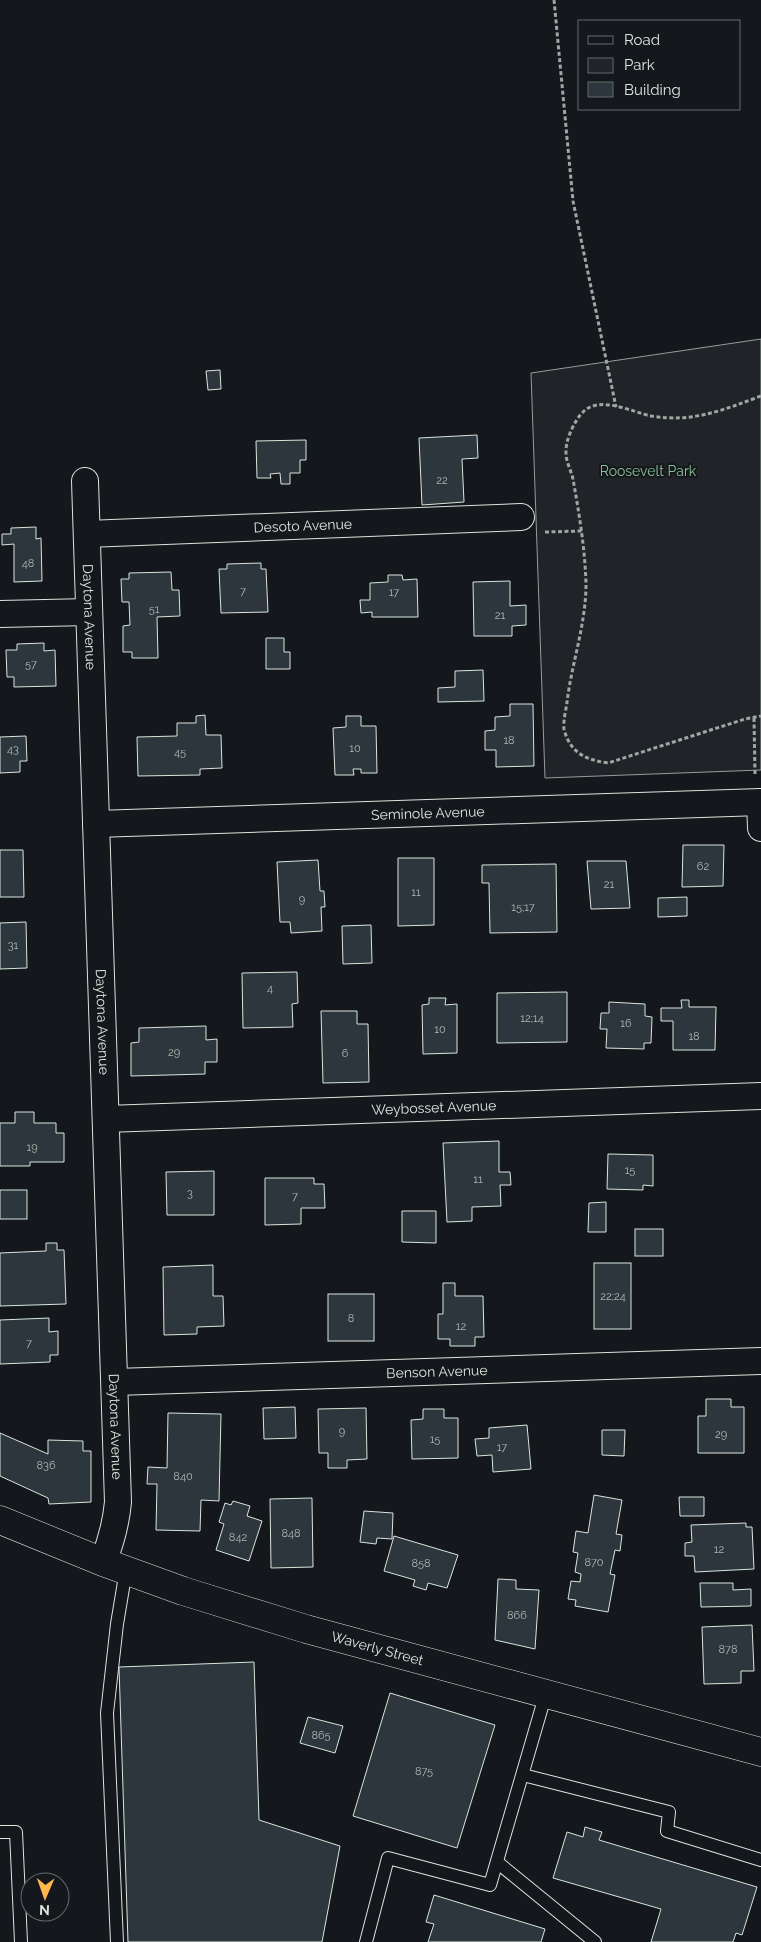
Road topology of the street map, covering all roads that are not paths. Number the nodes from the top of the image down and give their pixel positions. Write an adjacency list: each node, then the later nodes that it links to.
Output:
1 (85, 481): 3 (street, Daytona Avenue)
2 (520, 517): 3 (street, Desoto Avenue)
3 (87, 534): 4 (street, Daytona Avenue)
4 (90, 612): 5 (street); 7 (street, Daytona Avenue)
5 (0, 614)
6 (759, 809): 7 (street, Seminole Avenue)
7 (96, 824): 9 (street, Daytona Avenue)
8 (761, 1096): 9 (street, Weybosset Avenue)
9 (106, 1119): 11 (street, Daytona Avenue)
10 (761, 1361): 11 (street, Benson Avenue)
11 (114, 1382): 13 (street, Daytona Avenue)
12 (0, 1520): 13 (main road, Waverly Street)
13 (115, 1566): 14 (main road, Waverly Street); 21 (lane)
14 (546, 1693): 15 (main road, Waverly Street); 16 (lane)
15 (761, 1752)
16 (523, 1774): 18 (lane); 19 (lane)
17 (0, 1832): 20 (lane)
18 (761, 1860)
19 (497, 1862): 22 (lane); 23 (lane)
20 (21, 1942)
21 (117, 1942)
22 (366, 1942)
23 (595, 1942)

